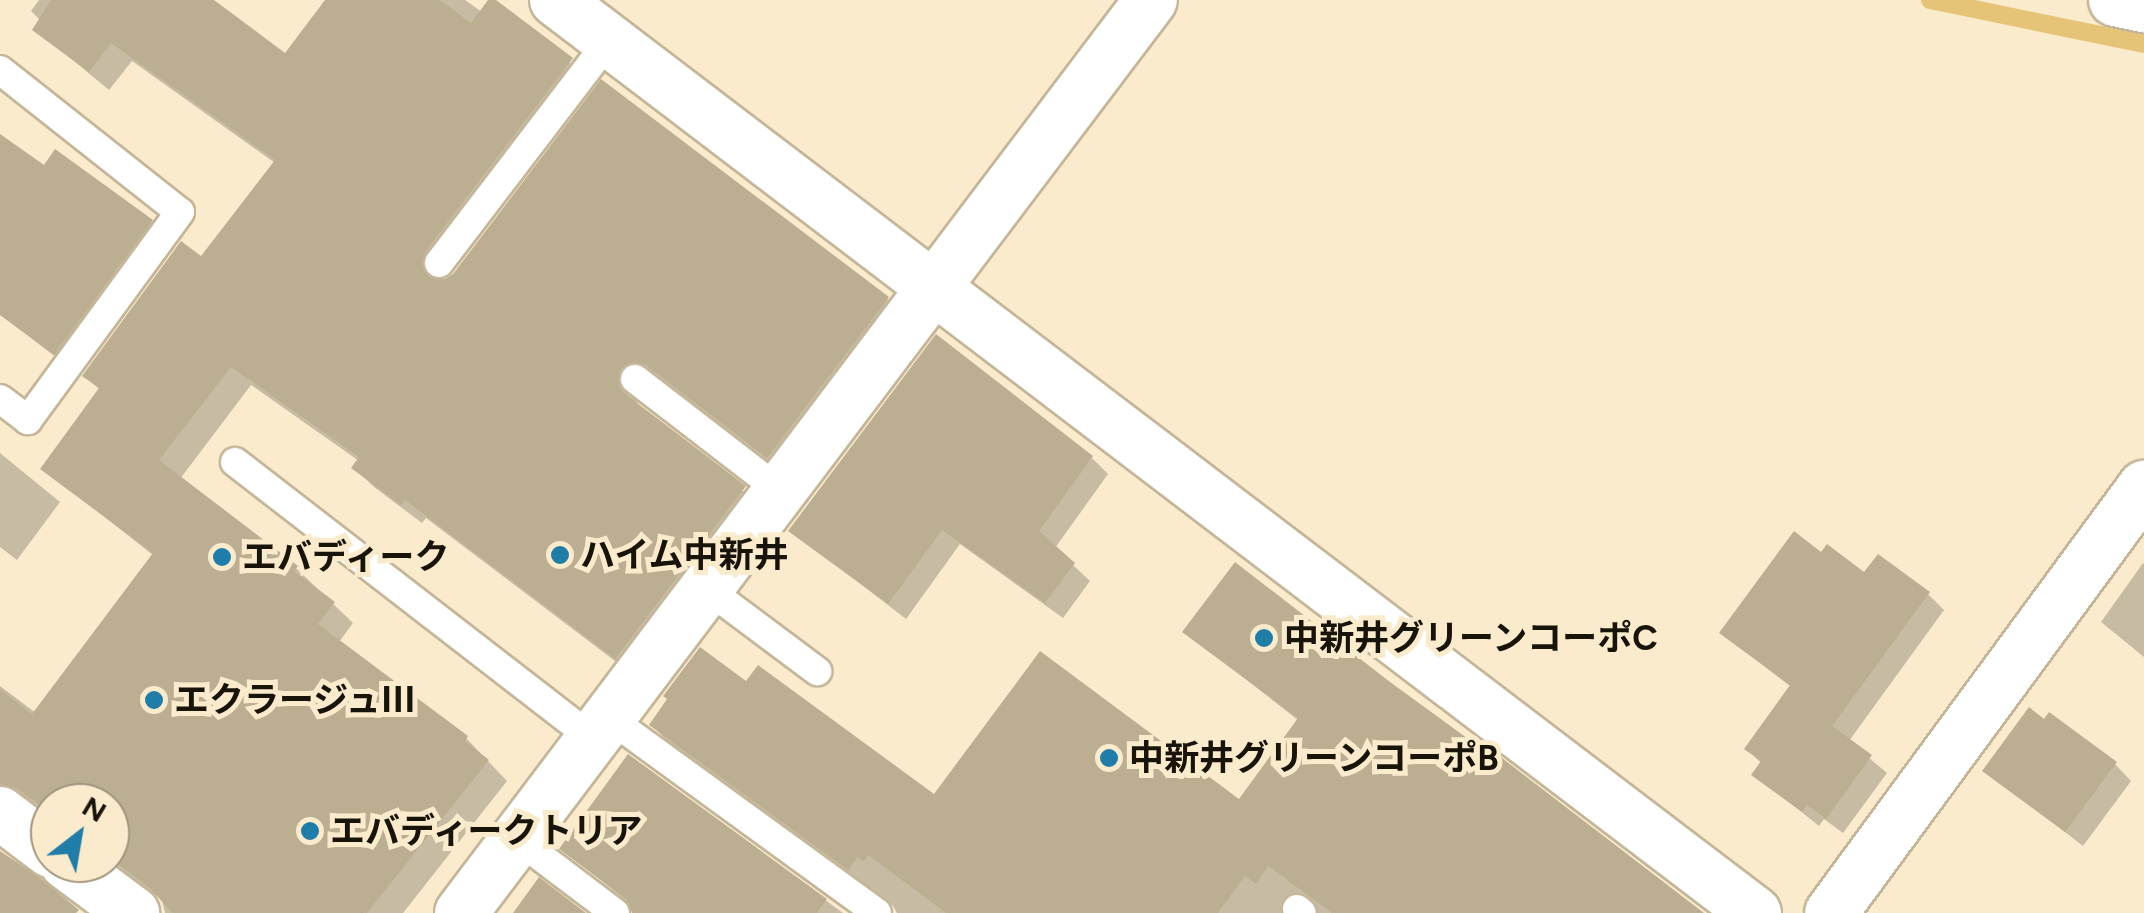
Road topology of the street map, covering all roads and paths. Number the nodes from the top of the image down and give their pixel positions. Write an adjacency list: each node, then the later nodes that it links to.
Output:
1 (556, 0): 5 (street)
2 (1151, 0): 8 (street)
3 (2114, 0): 4 (street)
4 (2144, 6)
5 (610, 39): 7 (lane); 8 (street)
6 (0, 70): 10 (lane)
7 (438, 263)
8 (934, 289): 13 (street); 25 (street)
9 (636, 379): 13 (lane)
10 (0, 399)
11 (235, 462): 16 (lane)
12 (2144, 487): 26 (street)
13 (778, 489): 14 (street)
14 (706, 588): 15 (lane); 16 (street)
15 (817, 671)
16 (601, 729): 19 (street); 24 (lane)
17 (0, 813): 18 (street)
18 (30, 836)
19 (516, 838): 22 (street); 23 (lane)
20 (93, 883): 21 (street)
21 (133, 913)
22 (461, 913)
23 (615, 913)
24 (877, 913)
25 (1755, 913)
26 (1831, 913)

